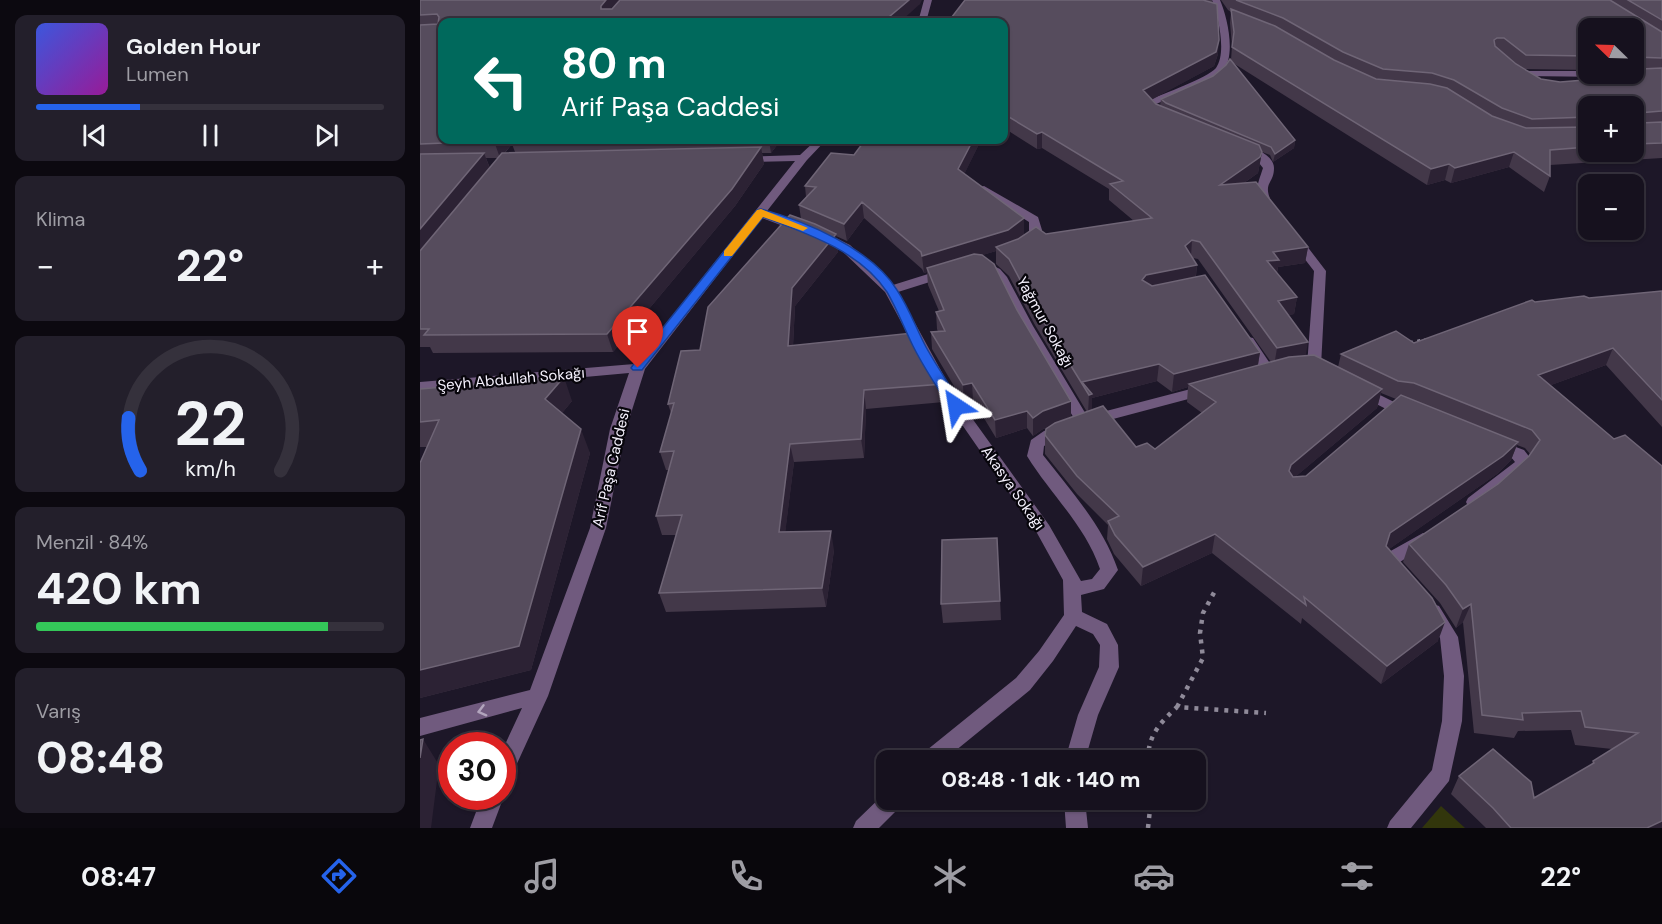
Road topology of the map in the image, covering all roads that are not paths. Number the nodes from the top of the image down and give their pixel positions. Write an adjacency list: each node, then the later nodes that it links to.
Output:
1 (928, 0): 5 (street)
2 (1216, 0): 4 (street)
3 (1207, 10): 4 (street)
4 (1222, 14): 6 (street); 9 (street)
5 (923, 18)
6 (1237, 20)
7 (1531, 84): 8 (street)
8 (1616, 86)
9 (1171, 119)
10 (1228, 142): 16 (street)
11 (817, 144): 12 (street, Arif Paşa Caddesi)
12 (803, 159): 13 (street); 15 (street, Arif Paşa Caddesi)
13 (732, 160)
14 (984, 189): 18 (street)
15 (761, 213): 21 (street, Akasya Sokağı); 23 (street, Arif Paşa Caddesi)
16 (1277, 217)
17 (1288, 230): 24 (street)
18 (1018, 249)
19 (995, 258): 20 (street)
20 (969, 266): 21 (street); 28 (street, Yağmur Sokağı)
21 (891, 290): 32 (street, Akasya Sokağı)
22 (1240, 331): 24 (street)
23 (638, 368): 26 (street, Şeyh Abdullah Sokağı); 34 (street, Arif Paşa Caddesi)
24 (1286, 371): 27 (street)
25 (1226, 385): 28 (street)
26 (420, 387)
27 (1427, 415)
28 (1083, 422): 32 (street)
29 (1479, 437): 30 (street)
30 (1458, 514)
31 (1437, 530): 45 (street)
32 (1073, 590): 33 (street, Akasya Sokağı)
33 (1073, 616): 37 (street); 38 (street)
34 (538, 696): 35 (street, one-way to 35); 36 (street, Arif Paşa Caddesi)
35 (420, 727)
36 (516, 744)
37 (942, 750)
38 (1078, 750)
39 (488, 810): 42 (street)
40 (882, 810): 43 (street)
41 (1076, 810): 44 (street)
42 (481, 828)
43 (864, 828)
44 (1077, 828)
45 (1398, 828)

